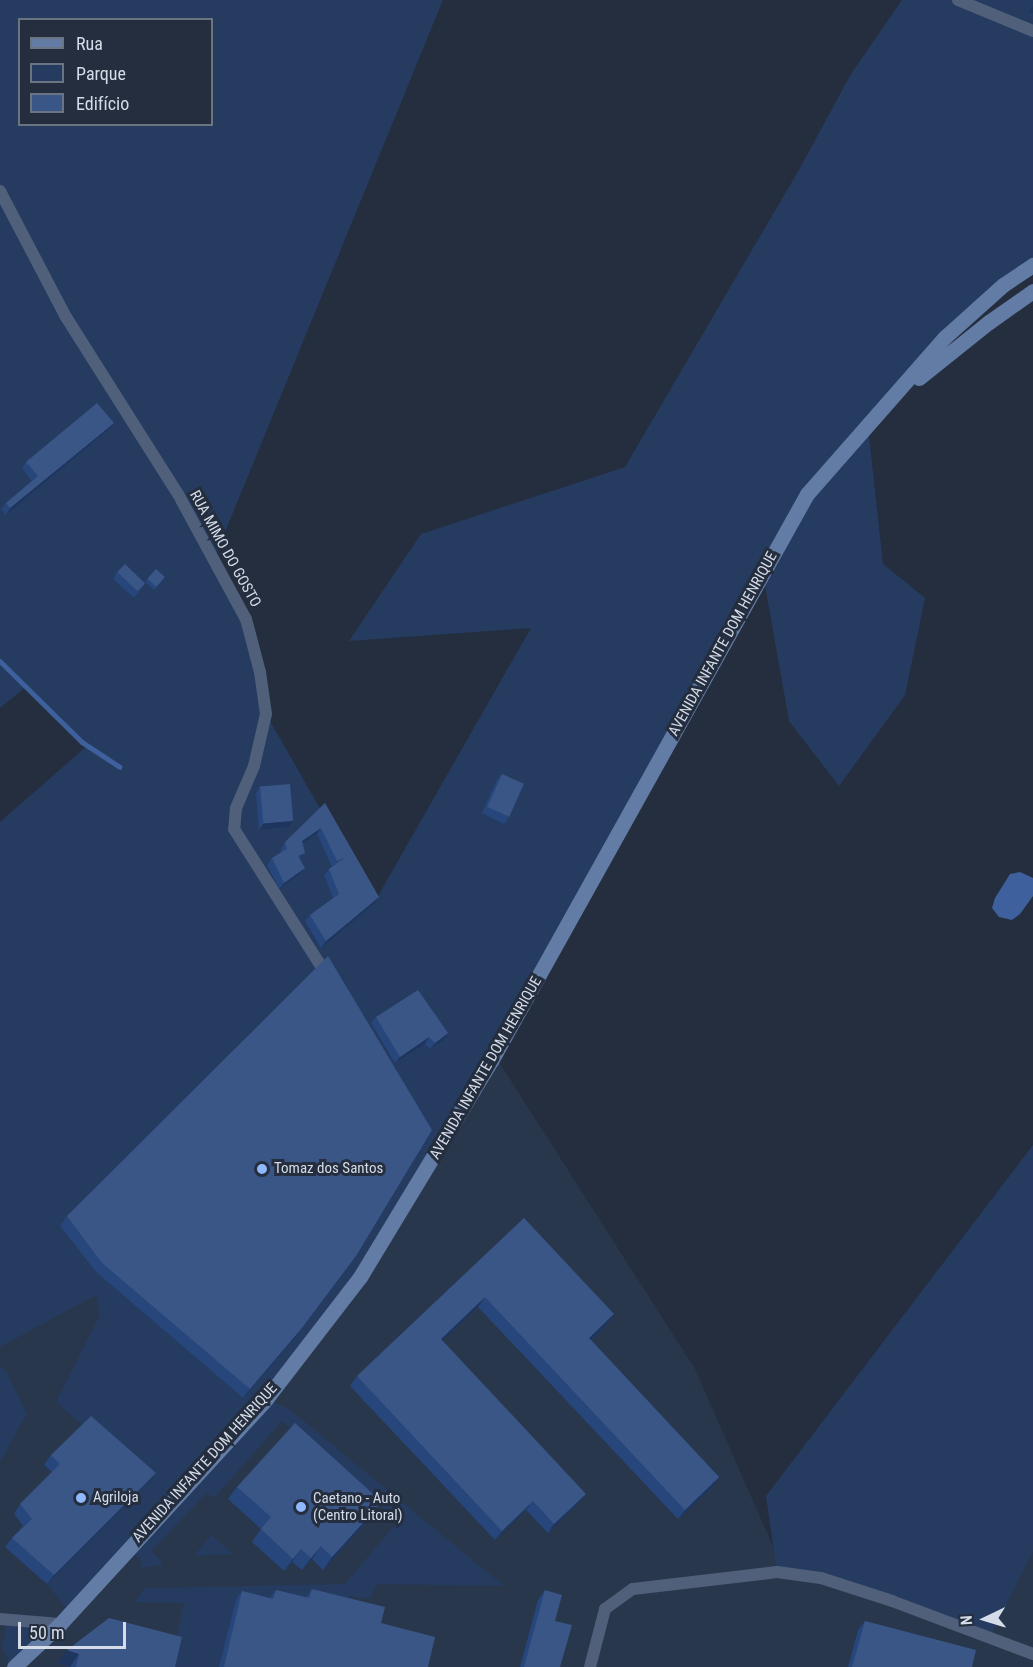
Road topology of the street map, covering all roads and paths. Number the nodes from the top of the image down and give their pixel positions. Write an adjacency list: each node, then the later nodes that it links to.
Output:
1 (958, 0): 2 (street)
2 (1033, 31)
3 (0, 191): 7 (street, RUA MIMO DO GOSTO)
4 (1033, 265): 6 (main road, AVENIDA INFANTE DOM HENRIQUE)
5 (1033, 291): 6 (main road, AVENIDA INFANTE DOM HENRIQUE)
6 (877, 413): 9 (main road, AVENIDA INFANTE DOM HENRIQUE)
7 (338, 992)
8 (426, 1140): 9 (street)
9 (435, 1157): 11 (main road, AVENIDA INFANTE DOM HENRIQUE)
10 (0, 1619): 11 (street)
11 (60, 1624): 13 (main road, AVENIDA INFANTE DOM HENRIQUE)
12 (1033, 1654): 14 (street)
13 (14, 1667)
14 (590, 1667)

